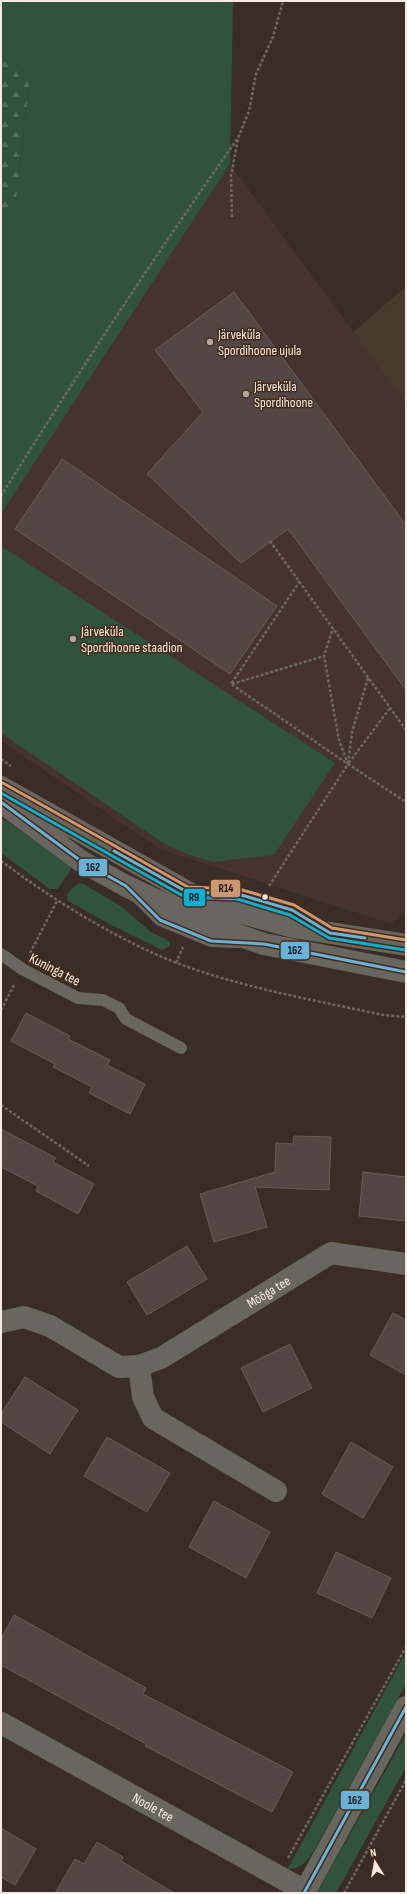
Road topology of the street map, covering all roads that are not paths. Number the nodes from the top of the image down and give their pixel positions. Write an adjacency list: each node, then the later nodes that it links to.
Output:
1 (1, 787): 3 (street)
2 (1, 802): 5 (street)
3 (406, 945)
4 (1, 954): 6 (lane, Kuninga tee)
5 (406, 972)
6 (181, 1048)
7 (406, 1264): 9 (street, Mõõga tee)
8 (1, 1322): 9 (street, Mõõga tee)
9 (139, 1366): 10 (street)
10 (276, 1491)
11 (406, 1707): 13 (street)
12 (1, 1723): 13 (street, Noole tee)
13 (304, 1892)

